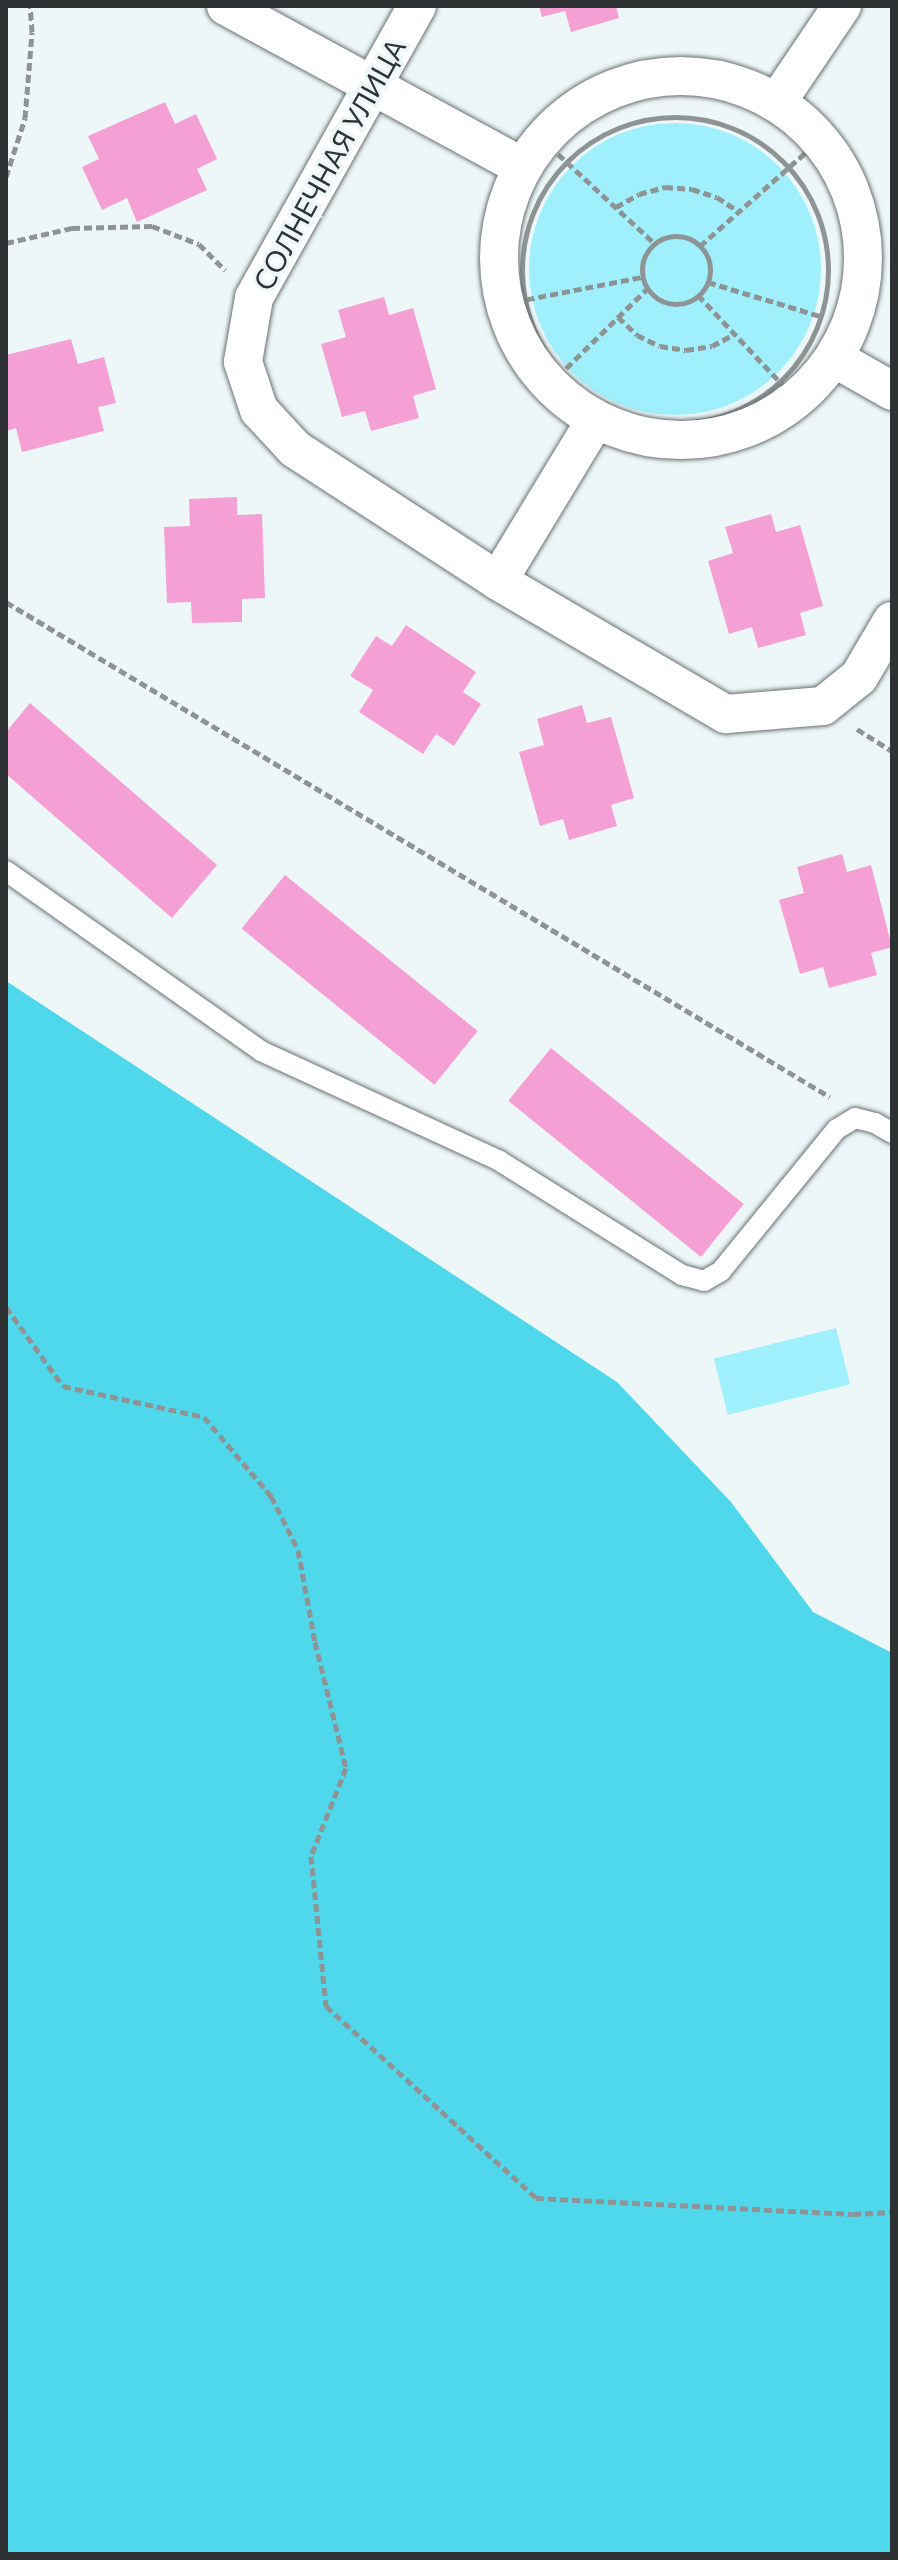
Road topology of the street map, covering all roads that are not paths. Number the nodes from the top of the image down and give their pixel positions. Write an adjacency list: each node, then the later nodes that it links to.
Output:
1 (226, 6): 4 (street)
2 (417, 6): 4 (street, СОЛНЕЧНАЯ УЛИЦА)
3 (842, 6): 5 (street)
4 (370, 85): 6 (street); 10 (street, СОЛНЕЧНАЯ УЛИЦА)
5 (777, 102): 6 (street); 7 (street)
6 (544, 156): 9 (street)
7 (835, 334): 8 (street); 9 (street)
8 (892, 391)
9 (596, 419): 10 (street)
10 (498, 581): 11 (street, СОЛНЕЧНАЯ УЛИЦА)
11 (892, 621)
12 (6, 871): 13 (lane)
13 (892, 1133)

